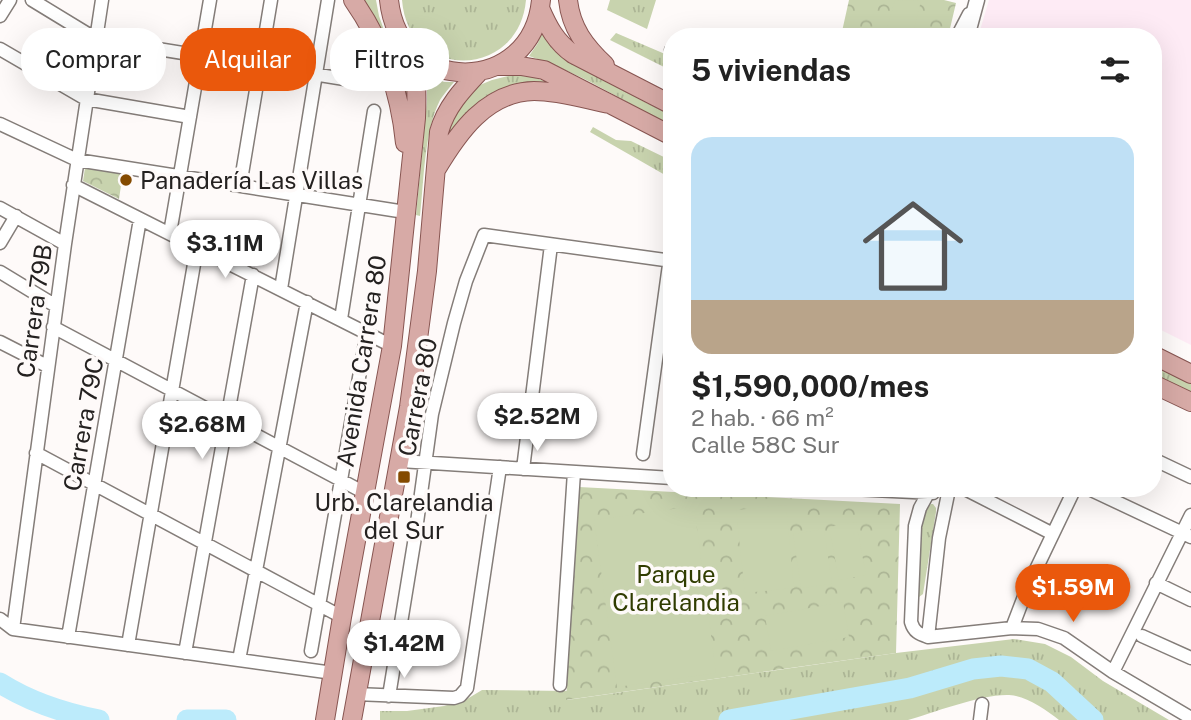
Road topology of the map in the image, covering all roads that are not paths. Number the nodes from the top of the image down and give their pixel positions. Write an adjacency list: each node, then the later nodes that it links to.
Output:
1 (10, 0): 12 (street)
2 (32, 0): 13 (street)
3 (102, 0): 14 (street, Carrera 79B)
4 (210, 0): 15 (street)
5 (271, 0): 16 (street)
6 (328, 0): 23 (street)
7 (353, 0): 43 (main road)
8 (389, 0): 17 (main road)
9 (568, 0): 25 (main road)
10 (976, 0): 18 (street); 19 (street)
11 (540, 4): 21 (main road, Avenida Carrera 80); 25 (main road)
12 (0, 16)
13 (78, 28)
14 (98, 28)
15 (206, 28)
16 (266, 28)
17 (395, 28)
18 (962, 28)
19 (969, 28)
20 (0, 50): 31 (street)
21 (488, 69): 22 (main road); 33 (main road); 39 (main road, Avenida Carrera 80)
22 (449, 72)
23 (316, 74): 24 (street)
24 (330, 76)
25 (617, 78): 32 (main road)
26 (87, 91): 31 (street, Carrera 79B)
27 (195, 91): 35 (street)
28 (256, 91): 42 (street)
29 (313, 91): 44 (street)
30 (417, 91): 43 (main road, Avenida Carrera 80)
31 (86, 99): 35 (street); 38 (street, Carrera 79B)
32 (663, 101)
33 (610, 104): 37 (main road); 39 (main road)
34 (374, 111): 45 (street)
35 (190, 117): 40 (street)
36 (0, 124): 38 (street)
37 (663, 130)
38 (77, 160): 40 (street); 41 (street, Carrera 79B)
39 (434, 173): 78 (main road, Avenida Carrera 80)
40 (180, 177): 42 (street); 50 (street)
41 (73, 185): 49 (street); 52 (street, Carrera 79B)
42 (240, 186): 44 (street)
43 (407, 191): 47 (main road, Avenida Carrera 80)
44 (296, 195): 45 (street); 58 (street)
45 (359, 205): 47 (street); 62 (street)
46 (0, 208): 48 (street)
47 (405, 212): 66 (main road, Avenida Carrera 80)
48 (16, 216): 51 (street); 52 (street)
49 (141, 219): 50 (street); 68 (street, Carrera 79C)
50 (170, 233): 54 (street)
51 (0, 243)
52 (65, 244): 60 (street, Carrera 79B)
53 (551, 245): 55 (street); 79 (street, Carrera 80); 82 (street)
54 (197, 247): 57 (street); 72 (street)
55 (663, 260)
56 (0, 272): 60 (street)
57 (253, 275): 58 (street); 74 (street)
58 (281, 289): 59 (street)
59 (307, 302): 62 (street); 75 (street)
60 (56, 306): 63 (street, Carrera 79B)
61 (663, 316): 77 (street)
62 (341, 319): 64 (street)
63 (53, 327): 68 (street); 69 (street, Carrera 79B)
64 (367, 332): 66 (street); 86 (street)
65 (0, 342): 69 (street)
66 (393, 346): 88 (main road, Avenida Carrera 80)
67 (1162, 360): 70 (main road)
68 (116, 361): 72 (street); 87 (street, Carrera 79C)
69 (47, 366): 76 (street, Carrera 79B)
70 (1191, 374)
71 (1162, 388): 73 (main road)
72 (172, 391): 74 (street); 94 (street)
73 (1191, 402)
74 (226, 419): 75 (street); 98 (street)
75 (279, 447): 86 (street); 99 (street)
76 (36, 453): 87 (street); 106 (street, Carrera 79B)
77 (643, 454)
78 (400, 461): 79 (street); 118 (main road, Avenida Carrera 80)
79 (425, 463): 81 (street); 119 (street, Carrera 80)
80 (1162, 463): 85 (street)
81 (500, 467): 82 (street); 119 (street)
82 (523, 469): 83 (street)
83 (574, 472): 84 (street); 117 (street)
84 (663, 477)
85 (1191, 477)
86 (341, 480): 88 (street); 102 (street)
87 (94, 484): 94 (street); 108 (street, Carrera 79C)
88 (365, 493): 103 (main road, Avenida Carrera 80)
89 (926, 497): 109 (street)
90 (948, 497): 109 (street)
91 (980, 497): 96 (street)
92 (1070, 497): 96 (street)
93 (1106, 497): 97 (street)
94 (151, 514): 98 (street); 110 (street)
95 (1191, 515): 97 (street)
96 (1053, 534): 105 (street)
97 (1187, 535): 100 (street)
98 (204, 543): 99 (street); 112 (street)
99 (256, 571): 102 (street); 114 (street)
100 (1156, 583): 101 (street); 115 (street)
101 (1191, 600)
102 (319, 605): 103 (street); 111 (street)
103 (342, 617): 116 (main road, Avenida Carrera 80)
104 (0, 619): 106 (street)
105 (1012, 628): 109 (street); 115 (street)
106 (13, 629): 108 (street)
107 (1142, 636): 113 (street)
108 (68, 637): 110 (street)
109 (928, 637)
110 (128, 645): 112 (street)
111 (311, 651)
112 (185, 653): 114 (street)
113 (1191, 658)
114 (239, 660): 116 (street)
115 (1113, 672): 122 (street)
116 (332, 673): 121 (main road, Avenida Carrera 80)
117 (561, 685)
118 (355, 695): 119 (street); 123 (main road, Avenida Carrera 80)
119 (389, 696)
120 (982, 704): 124 (street)
121 (326, 717)
122 (1191, 718)
123 (352, 720)
124 (980, 720)

